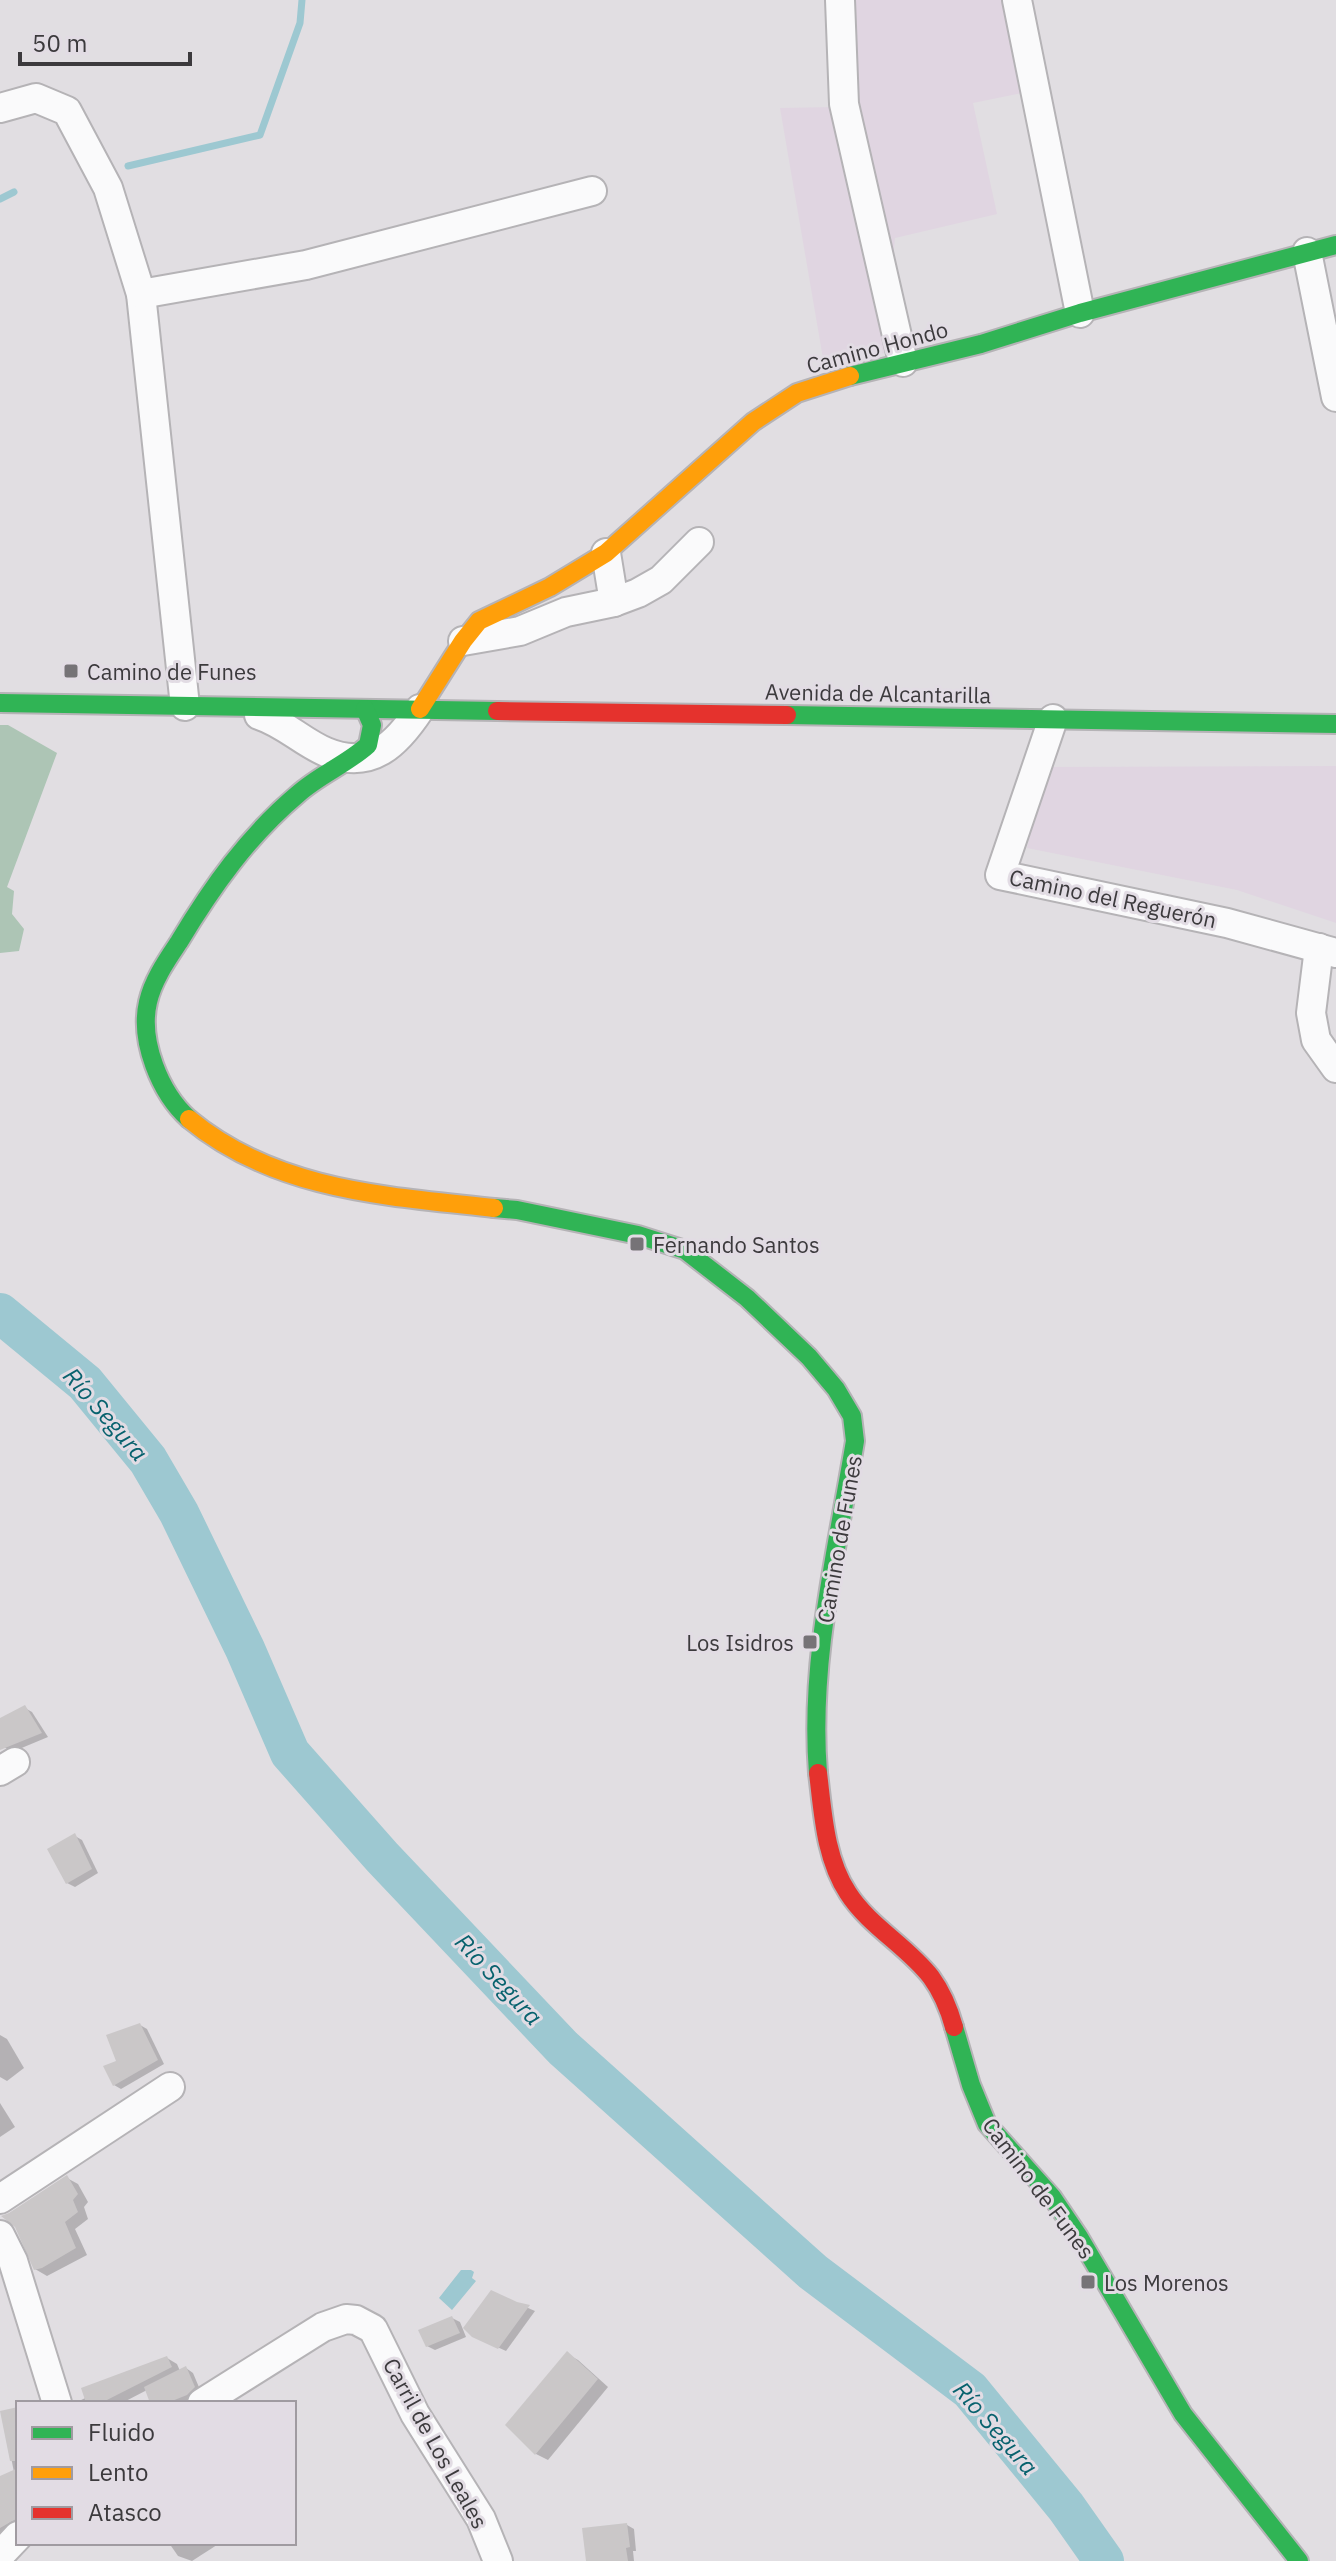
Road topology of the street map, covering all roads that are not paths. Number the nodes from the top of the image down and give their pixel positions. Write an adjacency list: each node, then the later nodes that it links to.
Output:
1 (840, 0): 9 (street)
2 (1017, 0): 8 (street)
3 (0, 108): 7 (street)
4 (592, 191): 7 (street)
5 (1336, 245): 6 (street, Camino Hondo)
6 (1307, 252): 8 (street, Camino Hondo); 10 (street)
7 (141, 294): 16 (street)
8 (1080, 313): 9 (street, Camino Hondo)
9 (903, 362): 12 (street, Camino Hondo)
10 (1336, 397)
11 (699, 542): 13 (street)
12 (606, 553): 13 (street); 14 (street, Camino Hondo)
13 (614, 602): 14 (street)
14 (461, 645): 19 (street, Camino Hondo); 20 (street)
15 (0, 703): 16 (street, Avenida de Alcantarilla)
16 (185, 706): 17 (street, Avenida de Alcantarilla)
17 (231, 707): 18 (street, Avenida de Alcantarilla); 23 (street)
18 (365, 709): 19 (street, Avenida de Alcantarilla); 24 (street)
19 (420, 709): 20 (street, Avenida de Alcantarilla); 24 (street)
20 (498, 711): 21 (street, Avenida de Alcantarilla)
21 (1053, 719): 22 (street, Avenida de Alcantarilla); 26 (street, Camino del Reguerón)
22 (1336, 724)
23 (289, 728): 24 (street); 25 (street)
24 (352, 757): 25 (street, Camino de Funes)
25 (300, 792): 36 (street, Camino de Funes)
26 (1328, 951): 27 (street)
27 (1336, 1068)
28 (170, 2087): 29 (street)
29 (0, 2199)
30 (0, 2235): 31 (street)
31 (56, 2401)
32 (205, 2401): 35 (street, Carril de Los Leales)
33 (16, 2538): 34 (street)
34 (0, 2555)
35 (498, 2561)
36 (1299, 2561)

